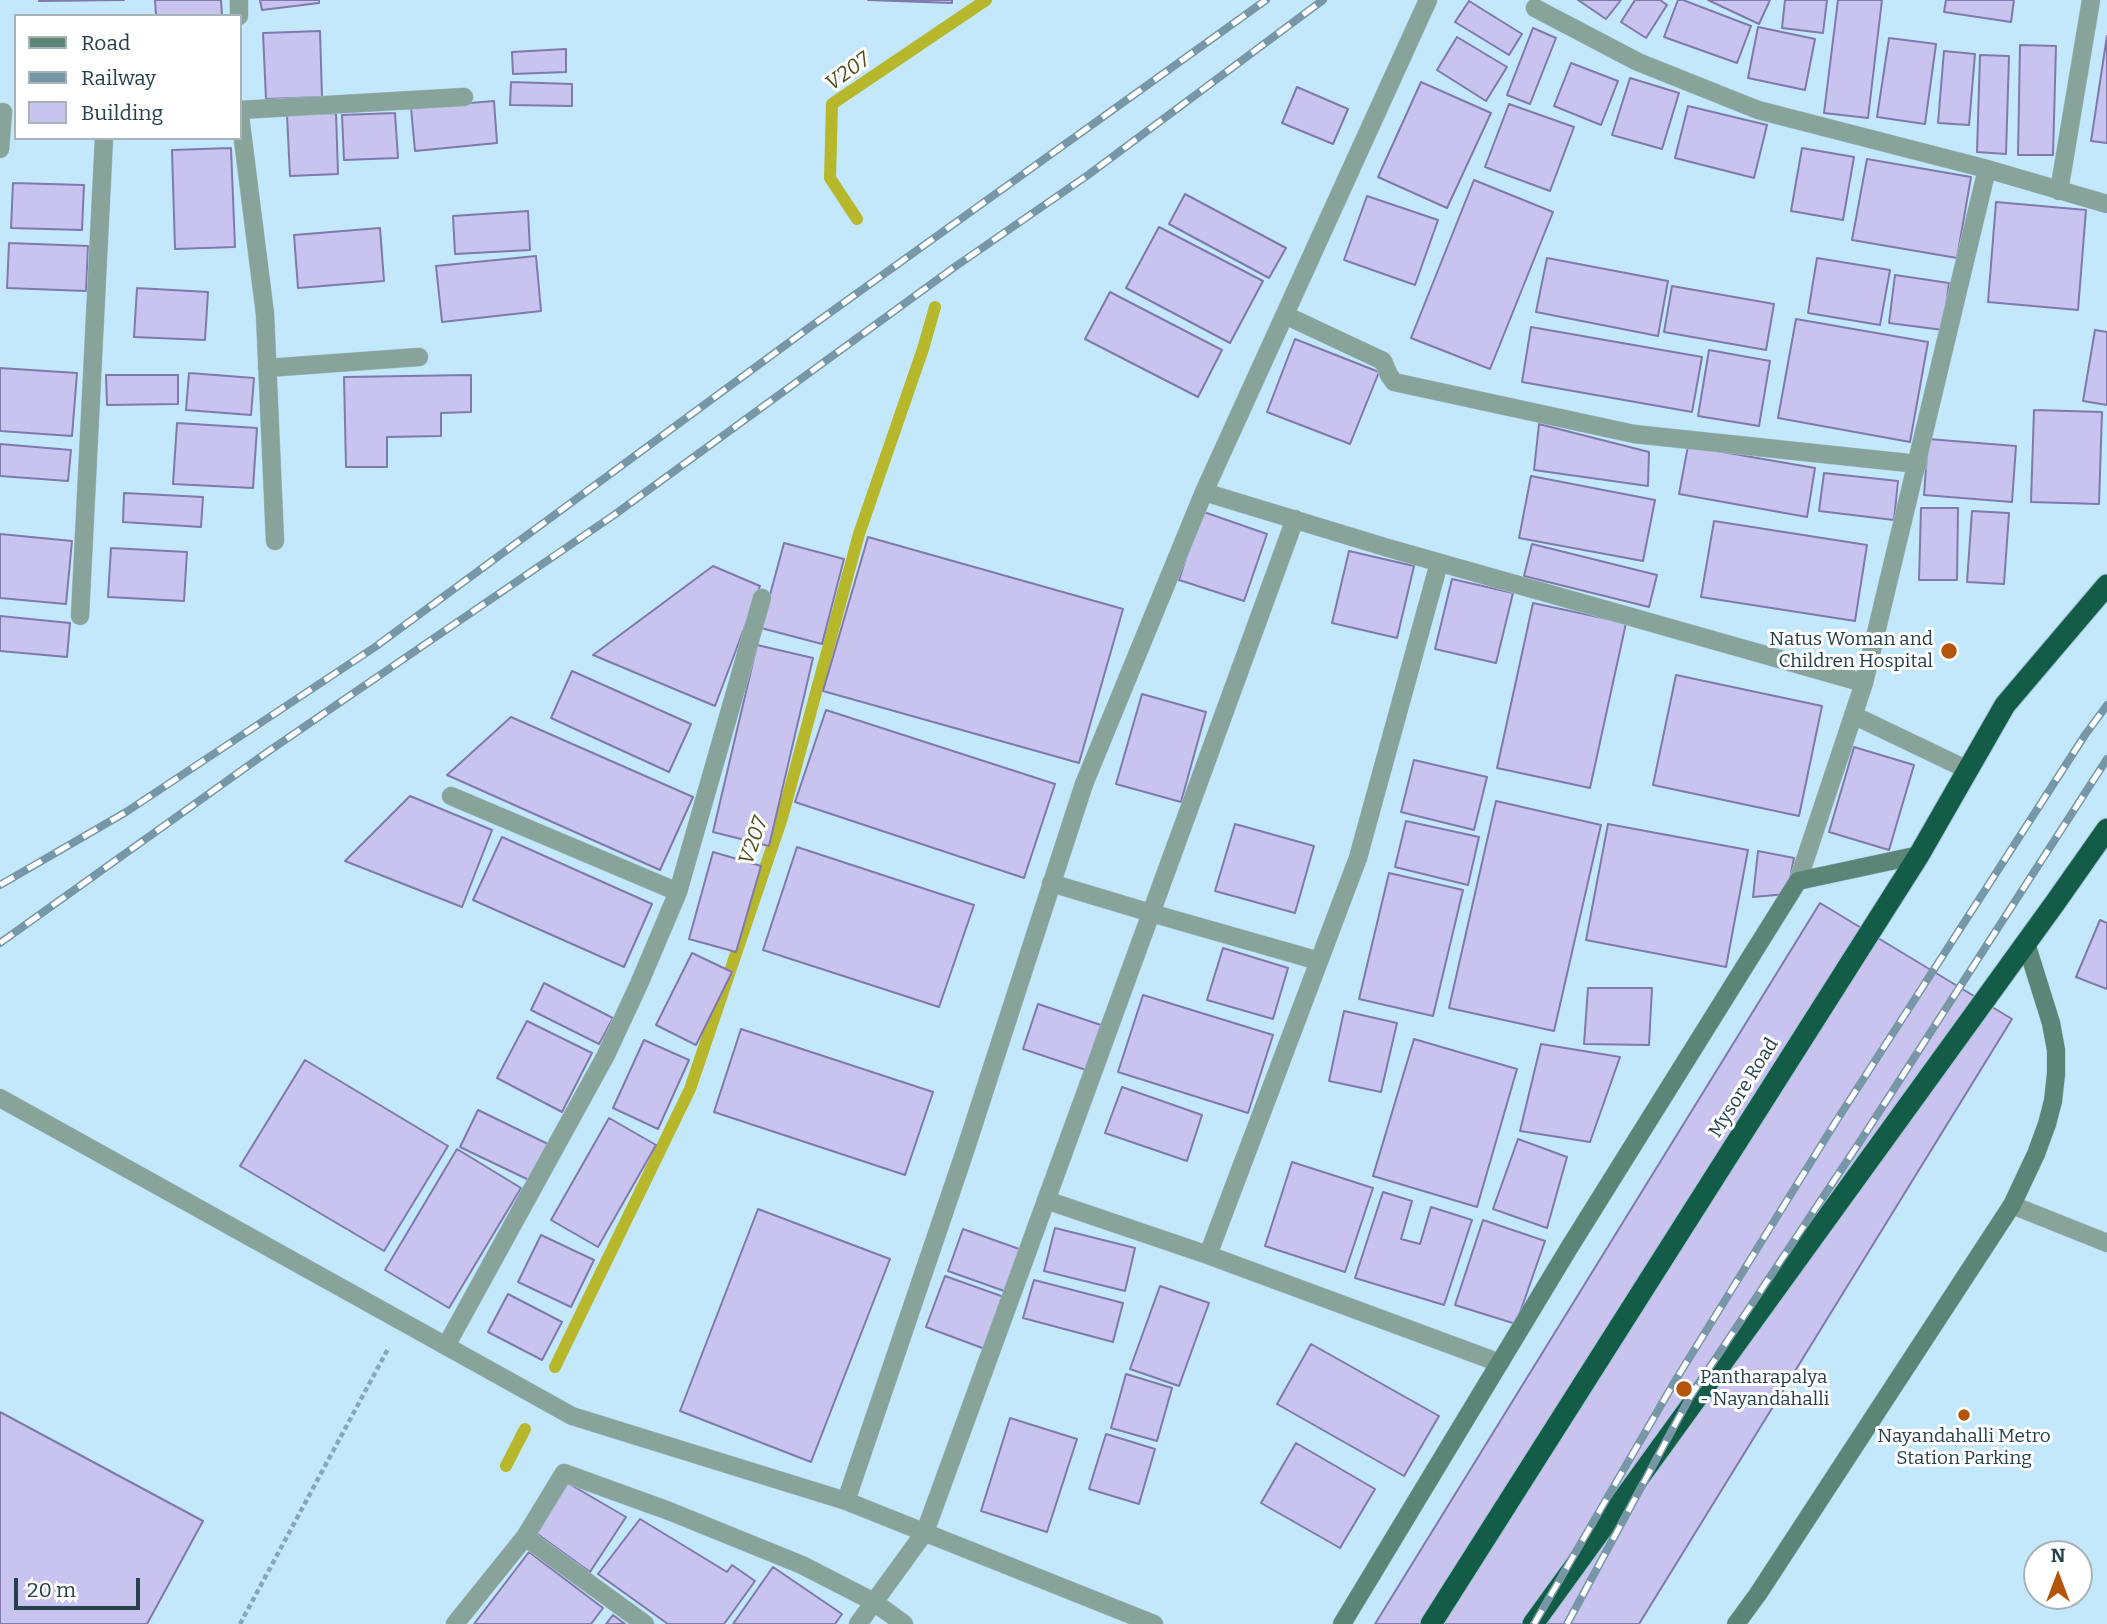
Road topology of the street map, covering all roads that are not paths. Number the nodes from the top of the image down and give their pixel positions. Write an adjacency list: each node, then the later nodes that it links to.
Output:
1 (1428, 0): 13 (street)
2 (2091, 0): 11 (street)
3 (1535, 8): 10 (street)
4 (464, 97): 5 (street)
5 (242, 110)
6 (6, 112): 9 (street)
7 (242, 132): 15 (street)
8 (104, 140): 23 (street)
9 (0, 149)
10 (1987, 169): 11 (street); 16 (street)
11 (2059, 191): 12 (street)
12 (2107, 204)
13 (1285, 316): 16 (street); 17 (street)
14 (419, 357): 15 (street)
15 (267, 368): 19 (street)
16 (1918, 464): 24 (street)
17 (1204, 492): 18 (street); 31 (street)
18 (1295, 519): 20 (street); 33 (street)
19 (275, 541)
20 (1439, 563): 24 (street); 35 (street)
21 (2107, 586): 26 (highway, Mysore Road)
22 (762, 598): 32 (street)
23 (80, 617)
24 (1864, 683): 25 (street)
25 (1853, 715): 26 (street); 30 (street)
26 (1968, 770): 29 (highway, Mysore Road)
27 (451, 796): 32 (street)
28 (2107, 828): 34 (highway)
29 (1919, 855): 30 (street); 53 (highway, Mysore Road)
30 (1798, 881): 42 (street)
31 (1051, 883): 33 (street); 43 (street)
32 (678, 892): 41 (street)
33 (1151, 913): 35 (street); 37 (street)
34 (2026, 943): 38 (street); 54 (highway)
35 (1319, 961): 40 (street)
36 (0, 1098): 41 (street)
37 (1046, 1200): 40 (street); 44 (street)
38 (2012, 1205): 39 (street); 55 (street)
39 (2107, 1243)
40 (1208, 1255): 42 (street)
41 (446, 1346): 43 (street)
42 (1500, 1363): 52 (street)
43 (846, 1501): 44 (street)
44 (925, 1532): 46 (street); 51 (street)
45 (525, 1537): 46 (street); 47 (street); 48 (street)
46 (874, 1602): 49 (street); 50 (street)
47 (455, 1624)
48 (645, 1624)
49 (858, 1624)
50 (904, 1624)
51 (1154, 1624)
52 (1342, 1624)
53 (1431, 1624)
54 (1533, 1624)
55 (1736, 1624)

